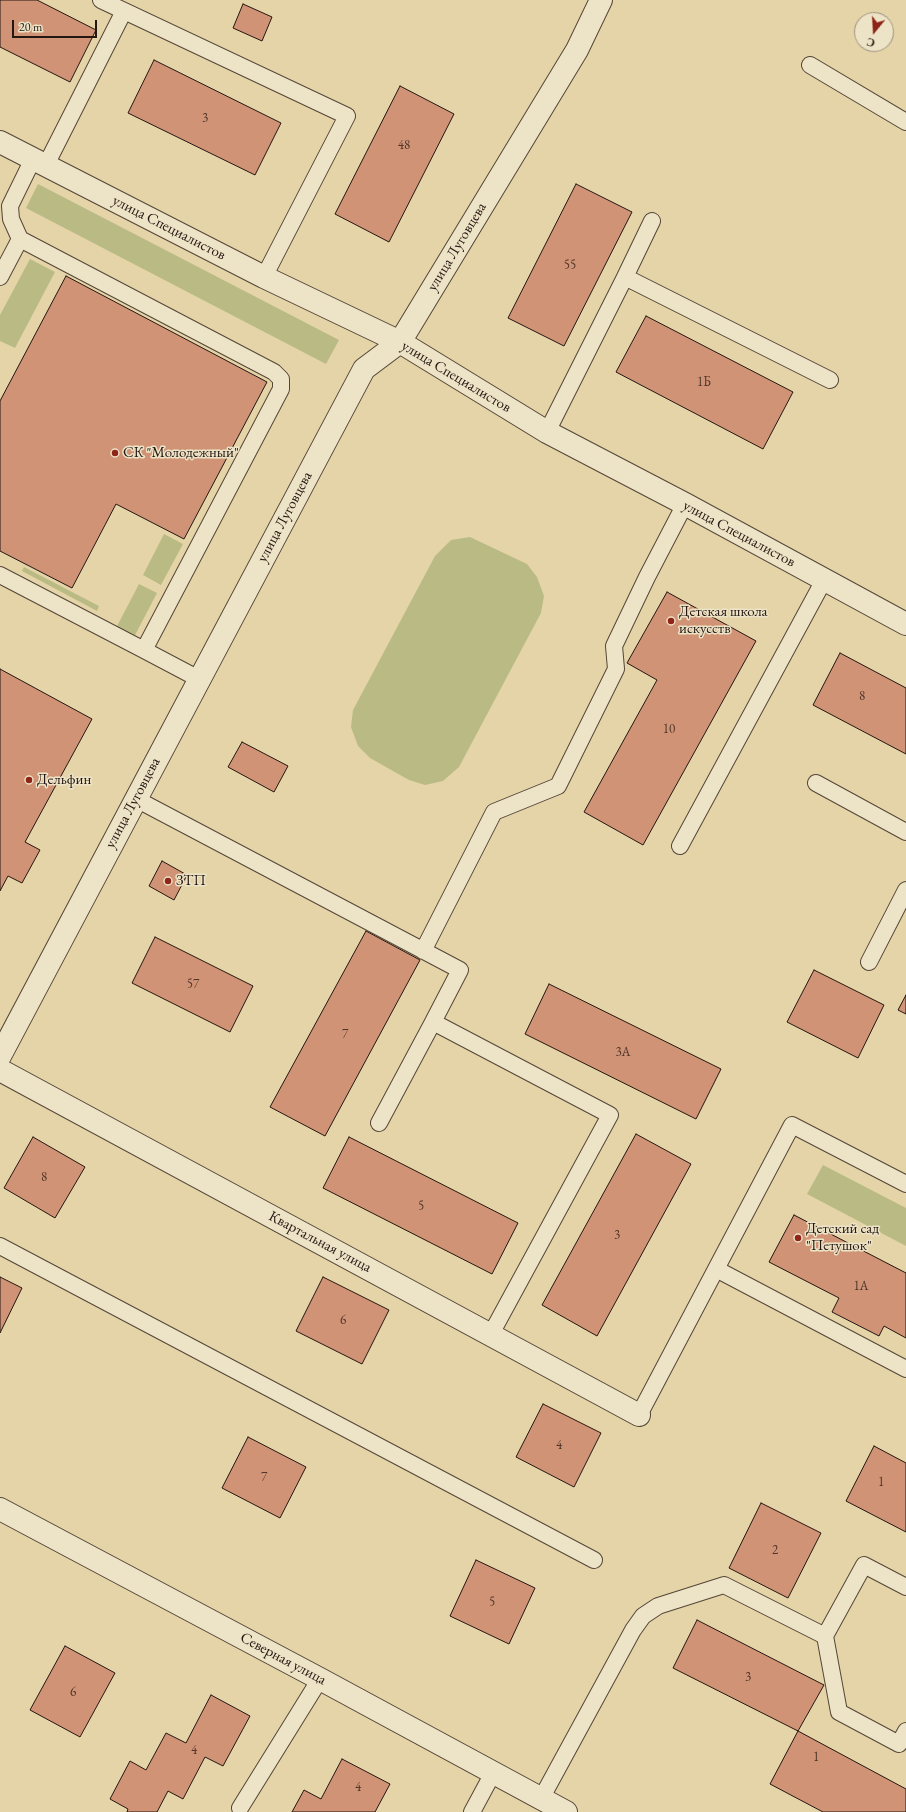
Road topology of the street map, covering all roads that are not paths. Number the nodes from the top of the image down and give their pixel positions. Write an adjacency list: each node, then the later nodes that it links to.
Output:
1 (101, 0): 3 (lane)
2 (601, 0): 13 (street, улица Луговцева)
3 (124, 11): 7 (lane); 11 (lane)
4 (810, 65): 5 (lane)
5 (906, 122)
6 (0, 142): 7 (street, улица Специалистов)
7 (39, 162): 9 (lane); 11 (street, улица Специалистов)
8 (652, 221): 12 (lane)
9 (20, 239): 10 (lane); 20 (lane)
10 (0, 277)
11 (264, 277): 13 (street, улица Специалистов)
12 (625, 277): 14 (lane); 15 (lane)
13 (400, 342): 15 (street, улица Специалистов); 21 (street, улица Луговцева)
14 (830, 380)
15 (547, 432): 16 (street, улица Специалистов)
16 (685, 504): 18 (street, улица Специалистов); 27 (lane)
17 (0, 575): 20 (lane)
18 (824, 580): 19 (street, улица Специалистов); 25 (lane)
19 (906, 624)
20 (144, 650): 21 (lane)
21 (199, 679): 23 (street, улица Луговцева)
22 (816, 783): 24 (lane)
23 (136, 799): 27 (lane); 30 (street, улица Луговцева)
24 (906, 832)
25 (680, 846)
26 (906, 890): 28 (lane)
27 (423, 951): 29 (lane)
28 (869, 962)
29 (434, 1022): 32 (lane); 36 (lane)
30 (0, 1056)
31 (0, 1070): 36 (street, Квартальная улица)
32 (379, 1123)
33 (906, 1184): 35 (lane)
34 (0, 1246): 40 (lane)
35 (716, 1269): 37 (lane); 38 (lane)
36 (490, 1334): 38 (street, Квартальная улица)
37 (906, 1368)
38 (639, 1415)
39 (0, 1509): 43 (street, Северная улица)
40 (594, 1560)
41 (906, 1587): 42 (lane)
42 (825, 1636): 44 (lane); 46 (lane)
43 (320, 1678): 45 (street, Северная улица); 47 (lane)
44 (906, 1731)
45 (493, 1773): 46 (street, Северная улица); 48 (lane)
46 (541, 1799): 49 (street, Северная улица)
47 (240, 1808)
48 (472, 1812)
49 (566, 1812)

